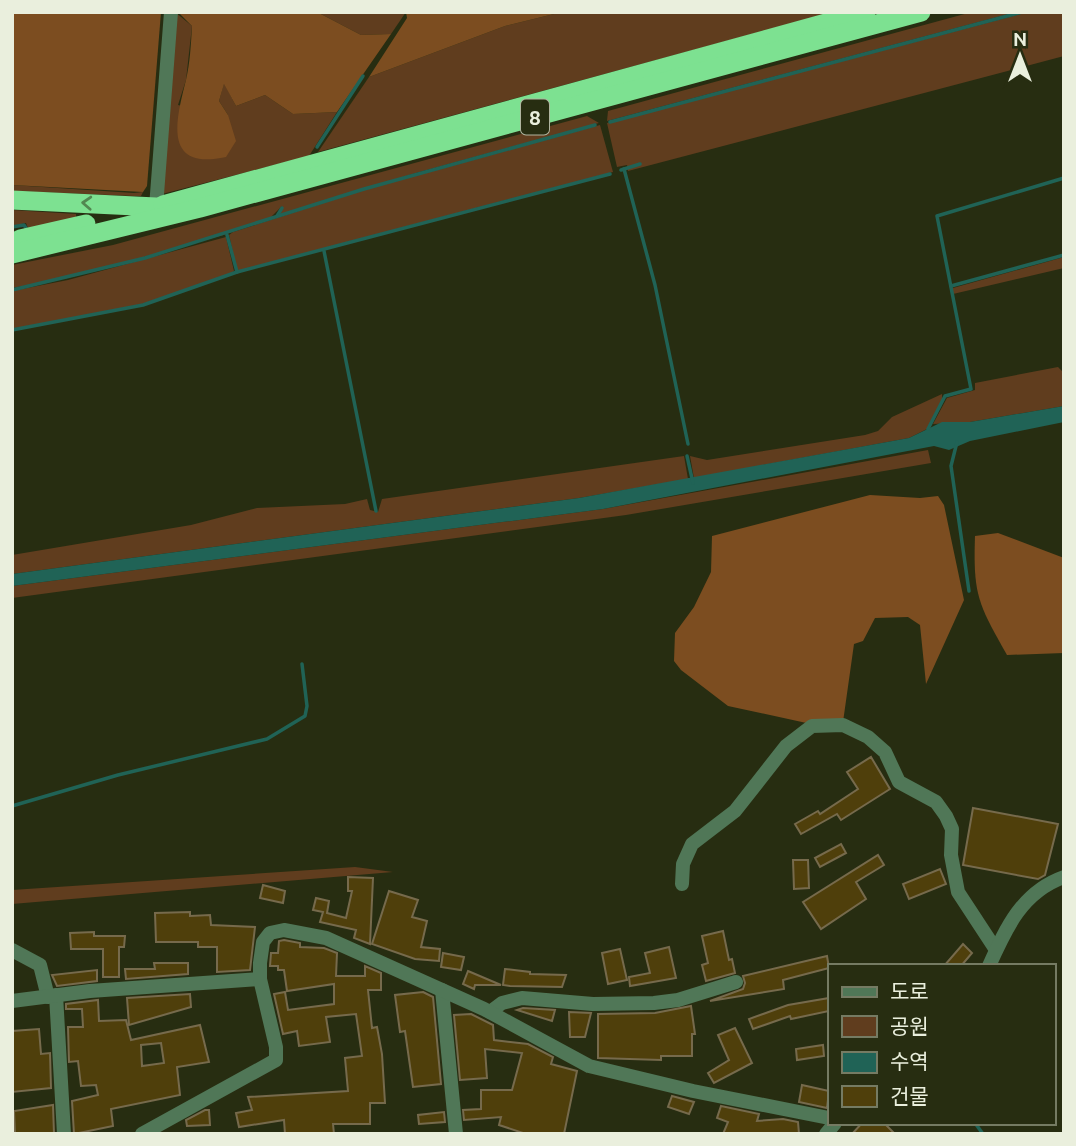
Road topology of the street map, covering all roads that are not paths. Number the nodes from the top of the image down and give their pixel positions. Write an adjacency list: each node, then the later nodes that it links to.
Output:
1 (171, 12): 5 (street)
2 (866, 12): 5 (highway, 8)
3 (921, 12): 7 (highway, 8)
4 (12, 200): 5 (highway, one-way to 4)
5 (156, 207): 6 (highway, 8)
6 (12, 241)
7 (12, 254)
8 (1064, 877): 11 (street)
9 (682, 884): 11 (street)
10 (12, 950): 16 (street)
11 (996, 950): 12 (street)
12 (990, 964)
13 (260, 979): 15 (street); 16 (street); 21 (street)
14 (736, 982): 18 (street)
15 (442, 990): 18 (street); 22 (street)
16 (52, 996): 17 (street); 20 (street)
17 (12, 1000)
18 (490, 1012): 19 (street)
19 (828, 1118)
20 (64, 1134)
21 (142, 1134)
22 (456, 1134)

